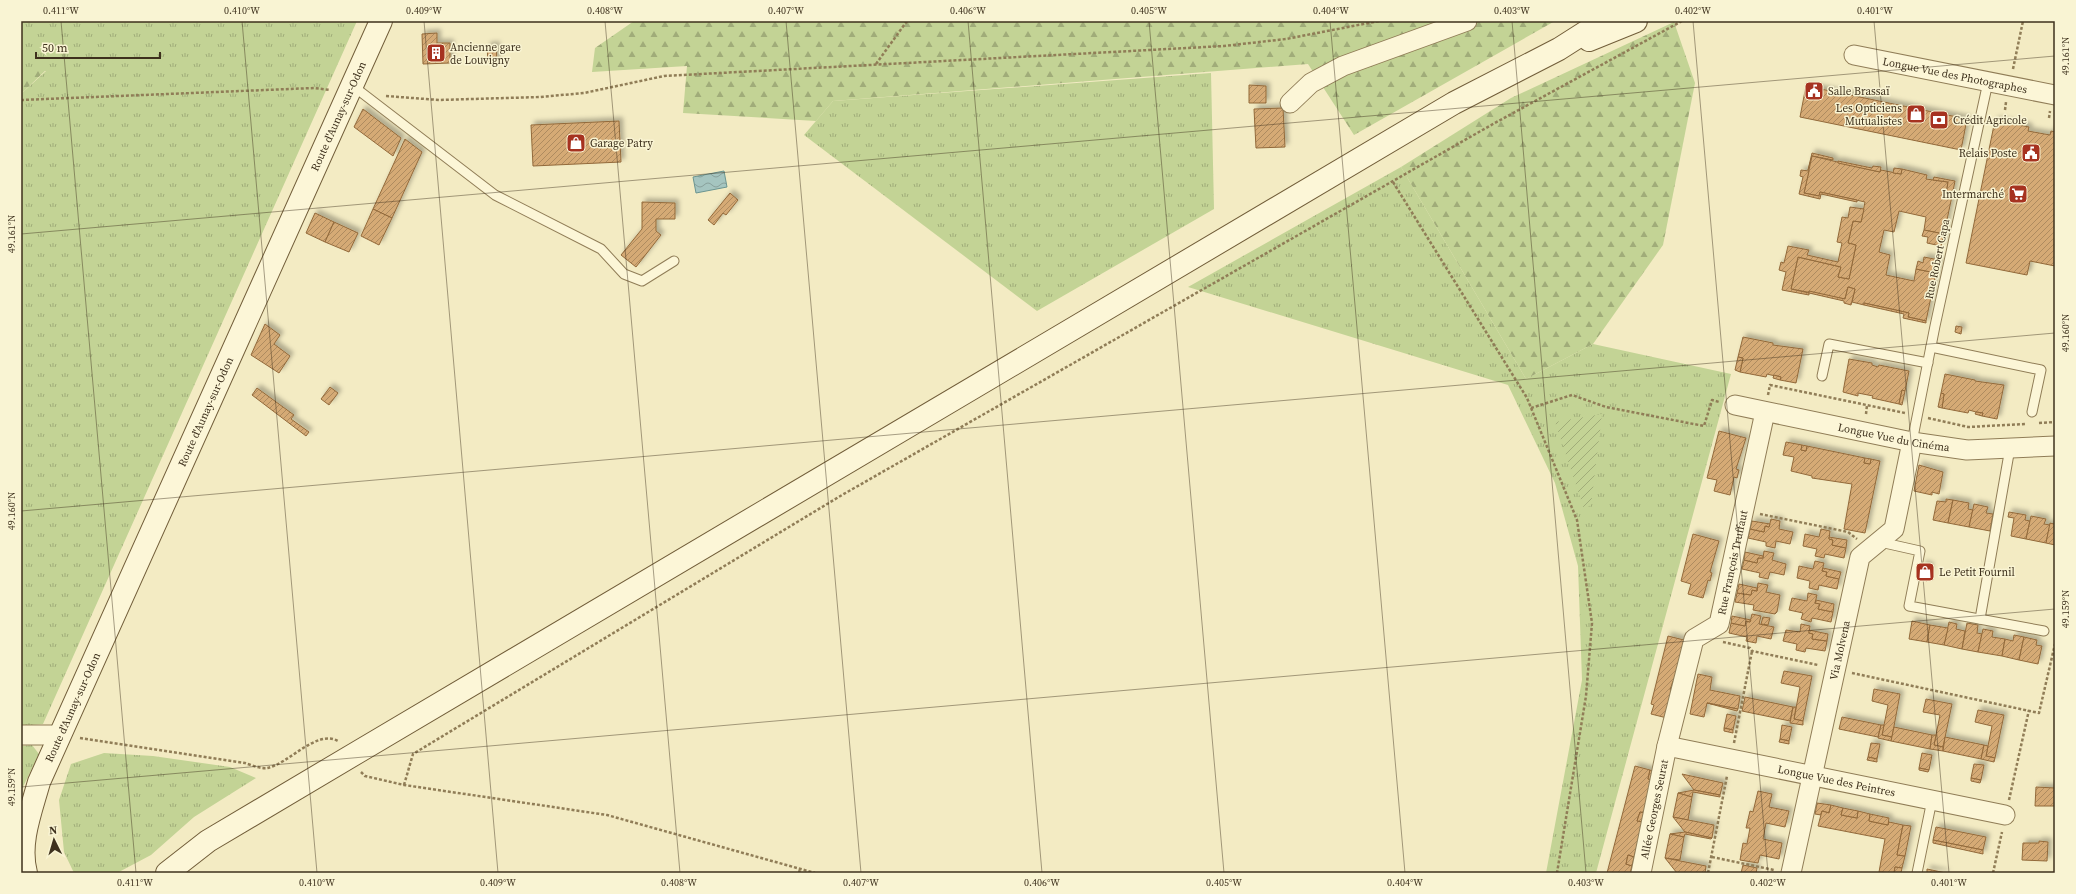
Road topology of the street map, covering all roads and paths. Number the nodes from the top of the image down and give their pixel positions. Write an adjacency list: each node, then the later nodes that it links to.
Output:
1 (381, 21): 14 (main road, Route d'Aunay-sur-Odon)
2 (907, 21): 11 (path)
3 (1379, 21): 11 (path)
4 (1468, 21): 17 (street)
5 (1604, 21): 9 (main road)
6 (1636, 21): 9 (main road)
7 (1682, 21): 18 (path)
8 (2023, 21): 12 (path)
9 (1559, 49): 44 (main road)
10 (1854, 55): 13 (street, Longue Vue des Photographes)
11 (876, 65): 14 (path)
12 (2012, 75)
13 (1988, 82): 15 (street, Longue Vue des Photographes); 20 (lane, Rue Robert Capa)
14 (350, 90): 16 (path); 19 (lane); 42 (main road, Route d'Aunay-sur-Odon)
15 (2055, 95)
16 (21, 100)
17 (1290, 103)
18 (1393, 182): 24 (path); 46 (path)
19 (674, 261)
20 (1931, 347): 21 (lane, Rue Robert Capa); 26 (lane)
21 (1928, 363): 22 (lane); 27 (lane, Rue Robert Capa)
22 (1822, 376)
23 (1734, 405): 24 (path); 25 (street, Longue Vue du Cinéma)
24 (1531, 408): 58 (path)
25 (1765, 412): 27 (path); 29 (street, Longue Vue du Cinéma); 32 (street, Rue François Truffaut)
26 (2032, 412)
27 (1917, 416): 28 (path); 29 (lane, Rue Robert Capa)
28 (2055, 422)
29 (1912, 442): 31 (street, Longue Vue du Cinéma); 34 (street, Via Molvena)
30 (2055, 446): 31 (street, Longue Vue du Cinéma)
31 (2010, 448): 35 (lane)
32 (1744, 511): 33 (path); 37 (street, Rue François Truffaut)
33 (1848, 532)
34 (1878, 542): 35 (lane); 39 (street, Via Molvena)
35 (1980, 619): 36 (lane)
36 (2044, 631)
37 (1694, 639): 39 (path); 43 (street)
38 (2055, 644): 40 (path)
39 (1835, 669): 40 (path); 45 (street, Via Molvena)
40 (2029, 710): 49 (path)
41 (21, 735): 42 (street)
42 (59, 735): 44 (path); 48 (main road, Route d'Aunay-sur-Odon)
43 (1667, 746): 45 (street, Longue Vue des Peintres); 59 (street, Allée Georges Seurat)
44 (358, 752): 46 (path); 55 (main road)
45 (1812, 776): 47 (street, Longue Vue des Peintres); 52 (street, Via Molvena)
46 (404, 785): 51 (path)
47 (1932, 800): 49 (street, Longue Vue des Peintres); 60 (lane)
48 (33, 805): 53 (main road, Route d'Aunay-sur-Odon); 54 (main road, Route d'Aunay-sur-Odon)
49 (2005, 815): 61 (path)
50 (1712, 857): 52 (path)
51 (800, 869): 56 (path); 57 (path)
52 (1784, 872)
53 (26, 873)
54 (40, 873)
55 (166, 873)
56 (799, 873)
57 (815, 873)
58 (1557, 873)
59 (1641, 873)
60 (1917, 873)
61 (1994, 873)

